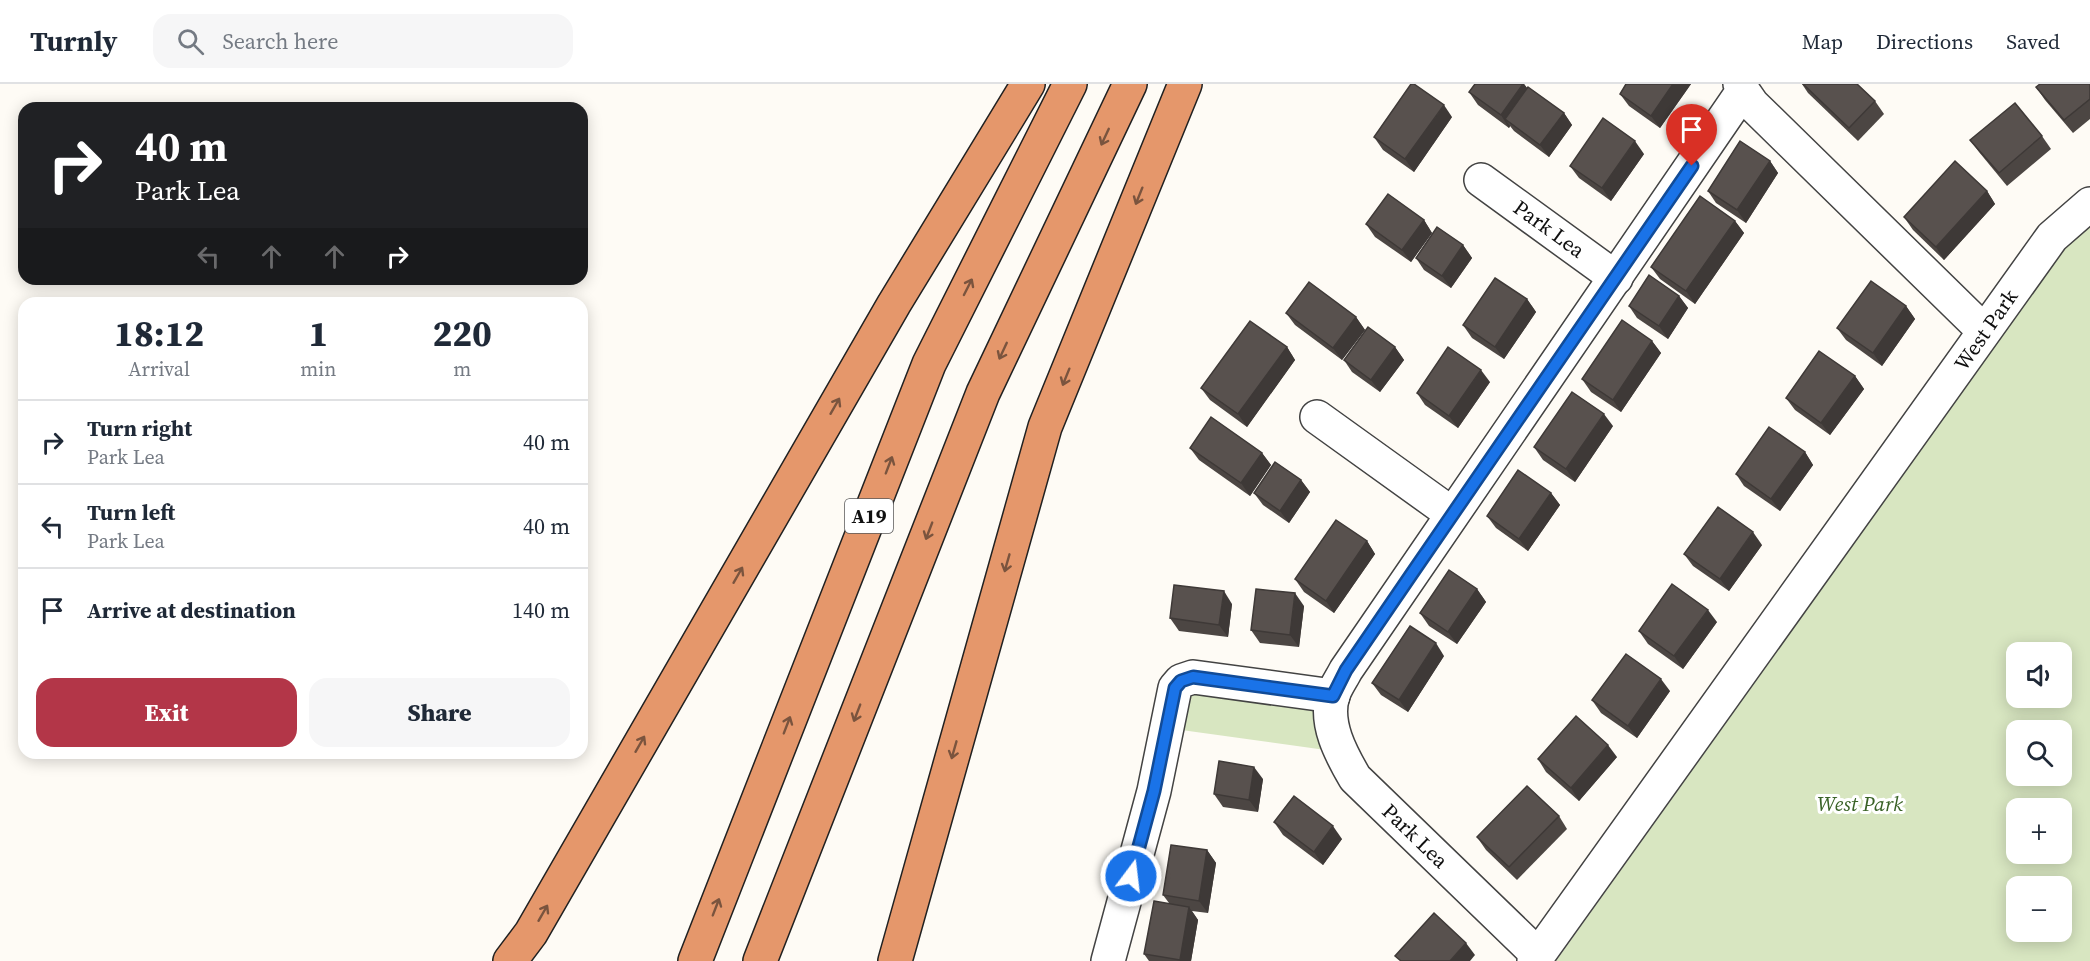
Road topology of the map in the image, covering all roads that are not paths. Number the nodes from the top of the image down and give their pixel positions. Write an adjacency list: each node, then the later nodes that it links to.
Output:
1 (1028, 84): 14 (highway, one-way to 1)
2 (1070, 84): 15 (highway, A19, one-way to 2)
3 (1130, 84): 16 (highway, one-way to 16)
4 (1185, 84): 17 (highway, one-way to 17)
5 (1742, 87): 8 (street, Park Lea); 9 (street)
6 (1481, 180): 8 (street, Park Lea)
7 (2090, 204): 9 (street, West Park)
8 (1616, 278): 11 (street, Park Lea)
9 (1984, 331): 13 (street, West Park)
10 (1317, 416): 11 (street)
11 (1452, 514): 12 (street, Park Lea)
12 (1333, 696): 13 (street, Park Lea); 18 (street)
13 (1536, 958)
14 (510, 961)
15 (695, 961)
16 (760, 961)
17 (895, 961)
18 (1108, 961)

